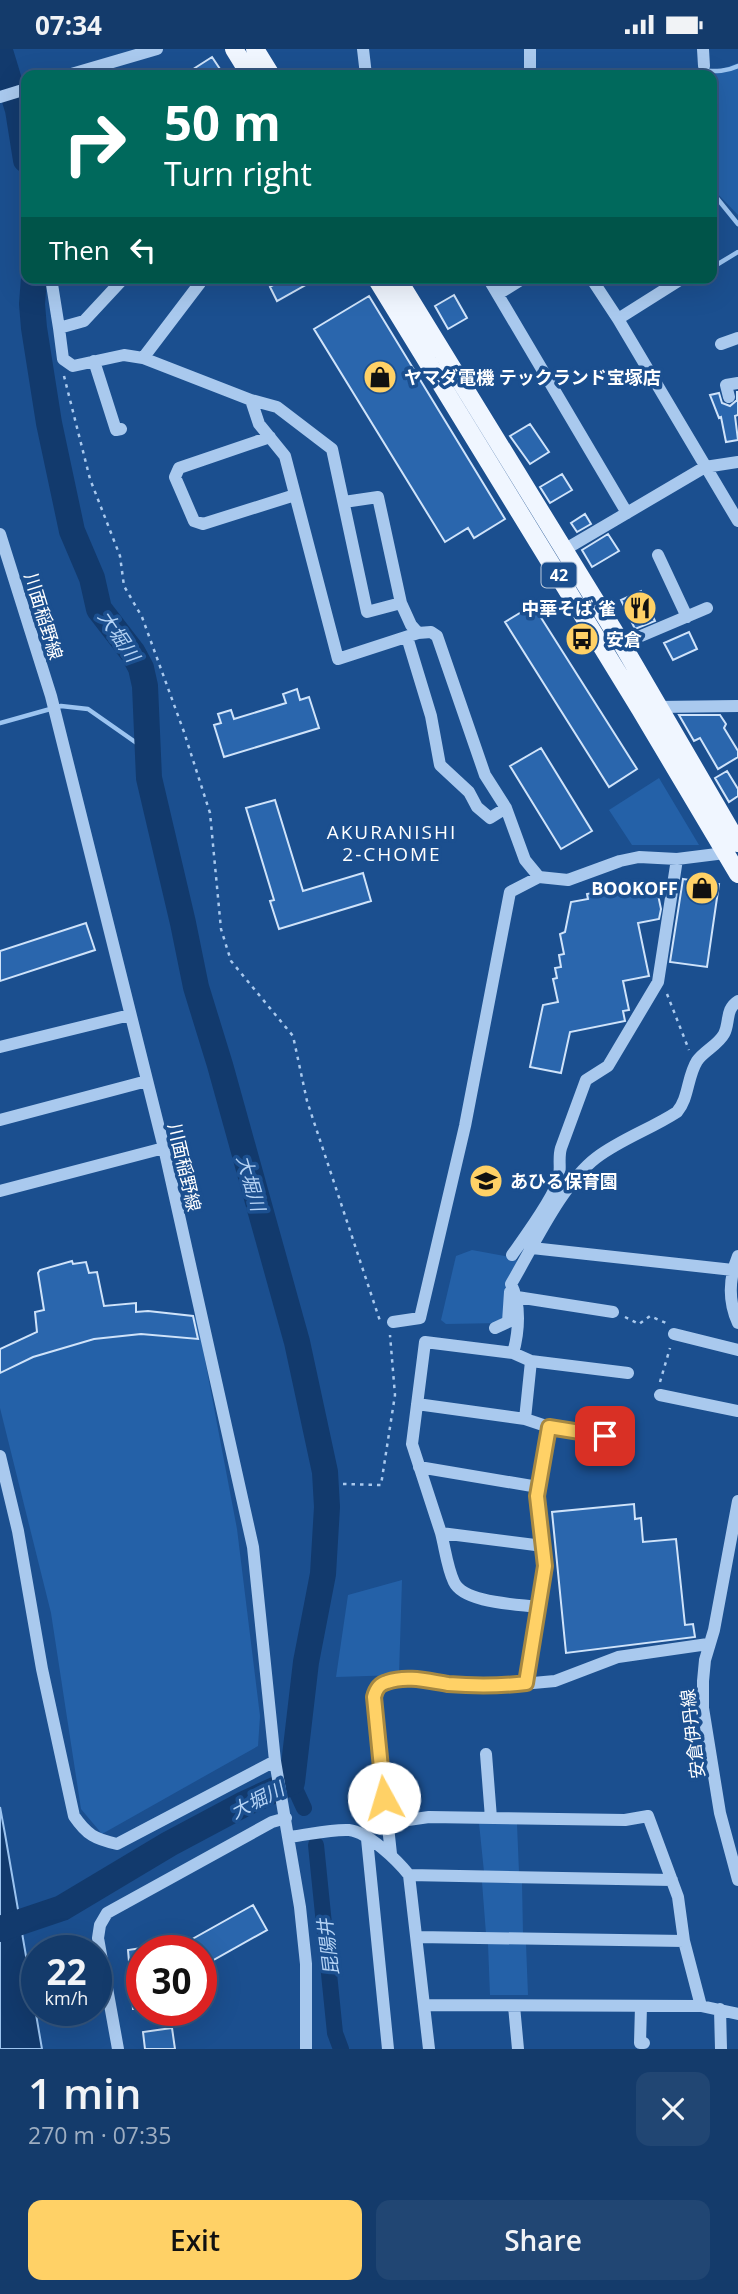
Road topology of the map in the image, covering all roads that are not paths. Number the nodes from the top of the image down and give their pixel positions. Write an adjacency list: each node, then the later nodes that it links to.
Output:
1 (157, 49): 8 (street)
2 (234, 49): 9 (main road)
3 (255, 49): 10 (main road)
4 (363, 49): 11 (street)
5 (530, 49): 12 (street)
6 (703, 49): 7 (street)
7 (704, 66)
8 (95, 70)
9 (247, 70)
10 (268, 70)
11 (365, 70)
12 (530, 70)
13 (21, 91): 14 (street)
14 (0, 97)
15 (52, 284): 26 (street)
16 (118, 284): 26 (street)
17 (199, 284): 29 (street)
18 (380, 284): 51 (main road, 42)
19 (401, 284): 41 (main road, 42)
20 (492, 284): 24 (street)
21 (514, 284): 24 (street)
22 (595, 284): 25 (street)
23 (674, 284): 25 (street)
24 (498, 294): 38 (street)
25 (618, 319): 35 (street)
26 (58, 328): 30 (street)
27 (738, 338): 28 (street)
28 (721, 344)
29 (143, 358): 30 (street); 31 (street)
30 (94, 361): 32 (street)
31 (251, 400): 33 (street); 37 (street)
32 (116, 430)
33 (270, 437): 36 (street); 36 (street)
34 (738, 462): 35 (street)
35 (705, 467): 38 (street); 39 (street)
36 (295, 495): 46 (street)
37 (344, 502): 43 (street); 43 (street)
38 (627, 513): 41 (street)
39 (738, 521)
40 (0, 534): 56 (street, 川面稲野線)
41 (564, 550): 47 (main road, 42)
42 (658, 555): 45 (street)
43 (401, 603): 46 (street)
44 (707, 608): 45 (street)
45 (687, 617): 47 (street)
46 (412, 635): 50 (street); 50 (street)
47 (622, 644): 49 (main road, 42)
48 (738, 706): 49 (street)
49 (657, 707): 51 (main road, 42)
50 (506, 808): 54 (street)
51 (734, 847): 52 (street); 53 (main road, 42)
52 (677, 859): 54 (street); 63 (street)
53 (738, 874)
54 (539, 877): 69 (street)
55 (738, 1000): 62 (street)
56 (130, 1015): 57 (street); 58 (street, 川面稲野線)
57 (0, 1047)
58 (147, 1081): 59 (street); 60 (street, 川面稲野線)
59 (0, 1120)
60 (164, 1148): 61 (street); 93 (street, 川面稲野線)
61 (0, 1191)
62 (532, 1248): 65 (street); 66 (street)
63 (512, 1255)
64 (738, 1256): 65 (street)
65 (733, 1269): 68 (street)
66 (517, 1297): 67 (street); 70 (street); 73 (street)
67 (613, 1312)
68 (738, 1323)
69 (389, 1327)
70 (495, 1328)
71 (674, 1334): 72 (street)
72 (738, 1350)
73 (513, 1353): 74 (street); 77 (street)
74 (531, 1361): 75 (street); 79 (street)
75 (628, 1373)
76 (660, 1395): 78 (street)
77 (417, 1404): 79 (street); 83 (street)
78 (738, 1411)
79 (525, 1419): 80 (street)
80 (549, 1427): 81 (street); 84 (street)
81 (605, 1436)
82 (0, 1457): 93 (street)
83 (419, 1467): 84 (street); 86 (street)
84 (538, 1487): 88 (street)
85 (738, 1501): 87 (street, 安倉伊丹線)
86 (441, 1533): 88 (street); 89 (street)
87 (735, 1537): 90 (street, 安倉伊丹線)
88 (542, 1546): 89 (street)
89 (537, 1607): 91 (street)
90 (708, 1644): 91 (street); 102 (street, 安倉伊丹線)
91 (526, 1683): 96 (street)
92 (486, 1754): 95 (street)
93 (276, 1763): 94 (street, 川面稲野線)
94 (285, 1814): 97 (street, 川面稲野線); 112 (street)
95 (491, 1818): 96 (street); 101 (street)
96 (387, 1823): 99 (street)
97 (289, 1837): 98 (street); 113 (street, 川面稲野線)
98 (367, 1839): 99 (street); 114 (street)
99 (391, 1854): 100 (street)
100 (409, 1875): 101 (street); 103 (street)
101 (671, 1880): 104 (street)
102 (738, 1880)
103 (417, 1937): 104 (street); 105 (street)
104 (684, 1941): 108 (street)
105 (425, 2005): 106 (street); 115 (street)
106 (514, 2006): 107 (street); 116 (street)
107 (640, 2006): 108 (street); 111 (street)
108 (701, 2006): 109 (street)
109 (720, 2009): 110 (street); 117 (street)
110 (738, 2014)
111 (637, 2043)
112 (118, 2049)
113 (306, 2049)
114 (388, 2049)
115 (429, 2049)
116 (518, 2049)
117 (721, 2049)

